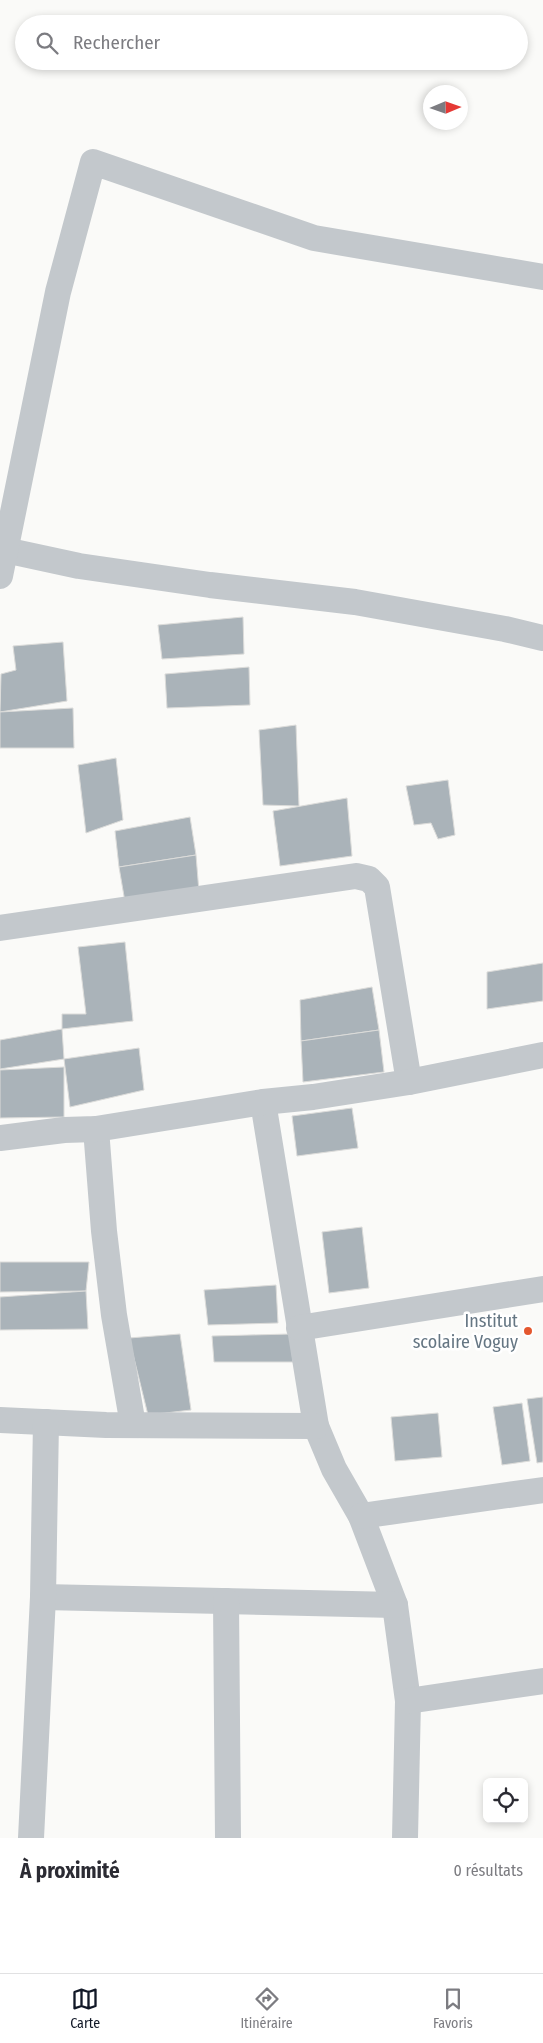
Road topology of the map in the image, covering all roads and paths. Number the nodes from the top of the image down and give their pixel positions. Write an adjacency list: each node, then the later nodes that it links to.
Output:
1 (543, 277): 2 (street)
2 (3, 549): 3 (street); 4 (street)
3 (0, 576)
4 (543, 638)
5 (0, 928): 7 (street)
6 (543, 1055): 7 (street)
7 (409, 1082): 8 (street)
8 (263, 1102): 9 (street); 12 (street)
9 (96, 1129): 10 (street); 15 (street)
10 (0, 1138)
11 (543, 1289): 12 (street)
12 (299, 1328): 16 (street)
13 (0, 1420): 14 (street)
14 (46, 1422): 15 (street); 19 (street)
15 (133, 1425): 16 (street)
16 (316, 1426): 18 (street)
17 (543, 1490): 18 (street)
18 (361, 1516): 21 (street)
19 (43, 1597): 20 (street); 24 (street)
20 (226, 1601): 21 (street); 25 (street)
21 (395, 1605): 23 (street)
22 (543, 1680): 23 (street)
23 (408, 1701): 26 (street)
24 (31, 1838)
25 (228, 1838)
26 (405, 1838)

